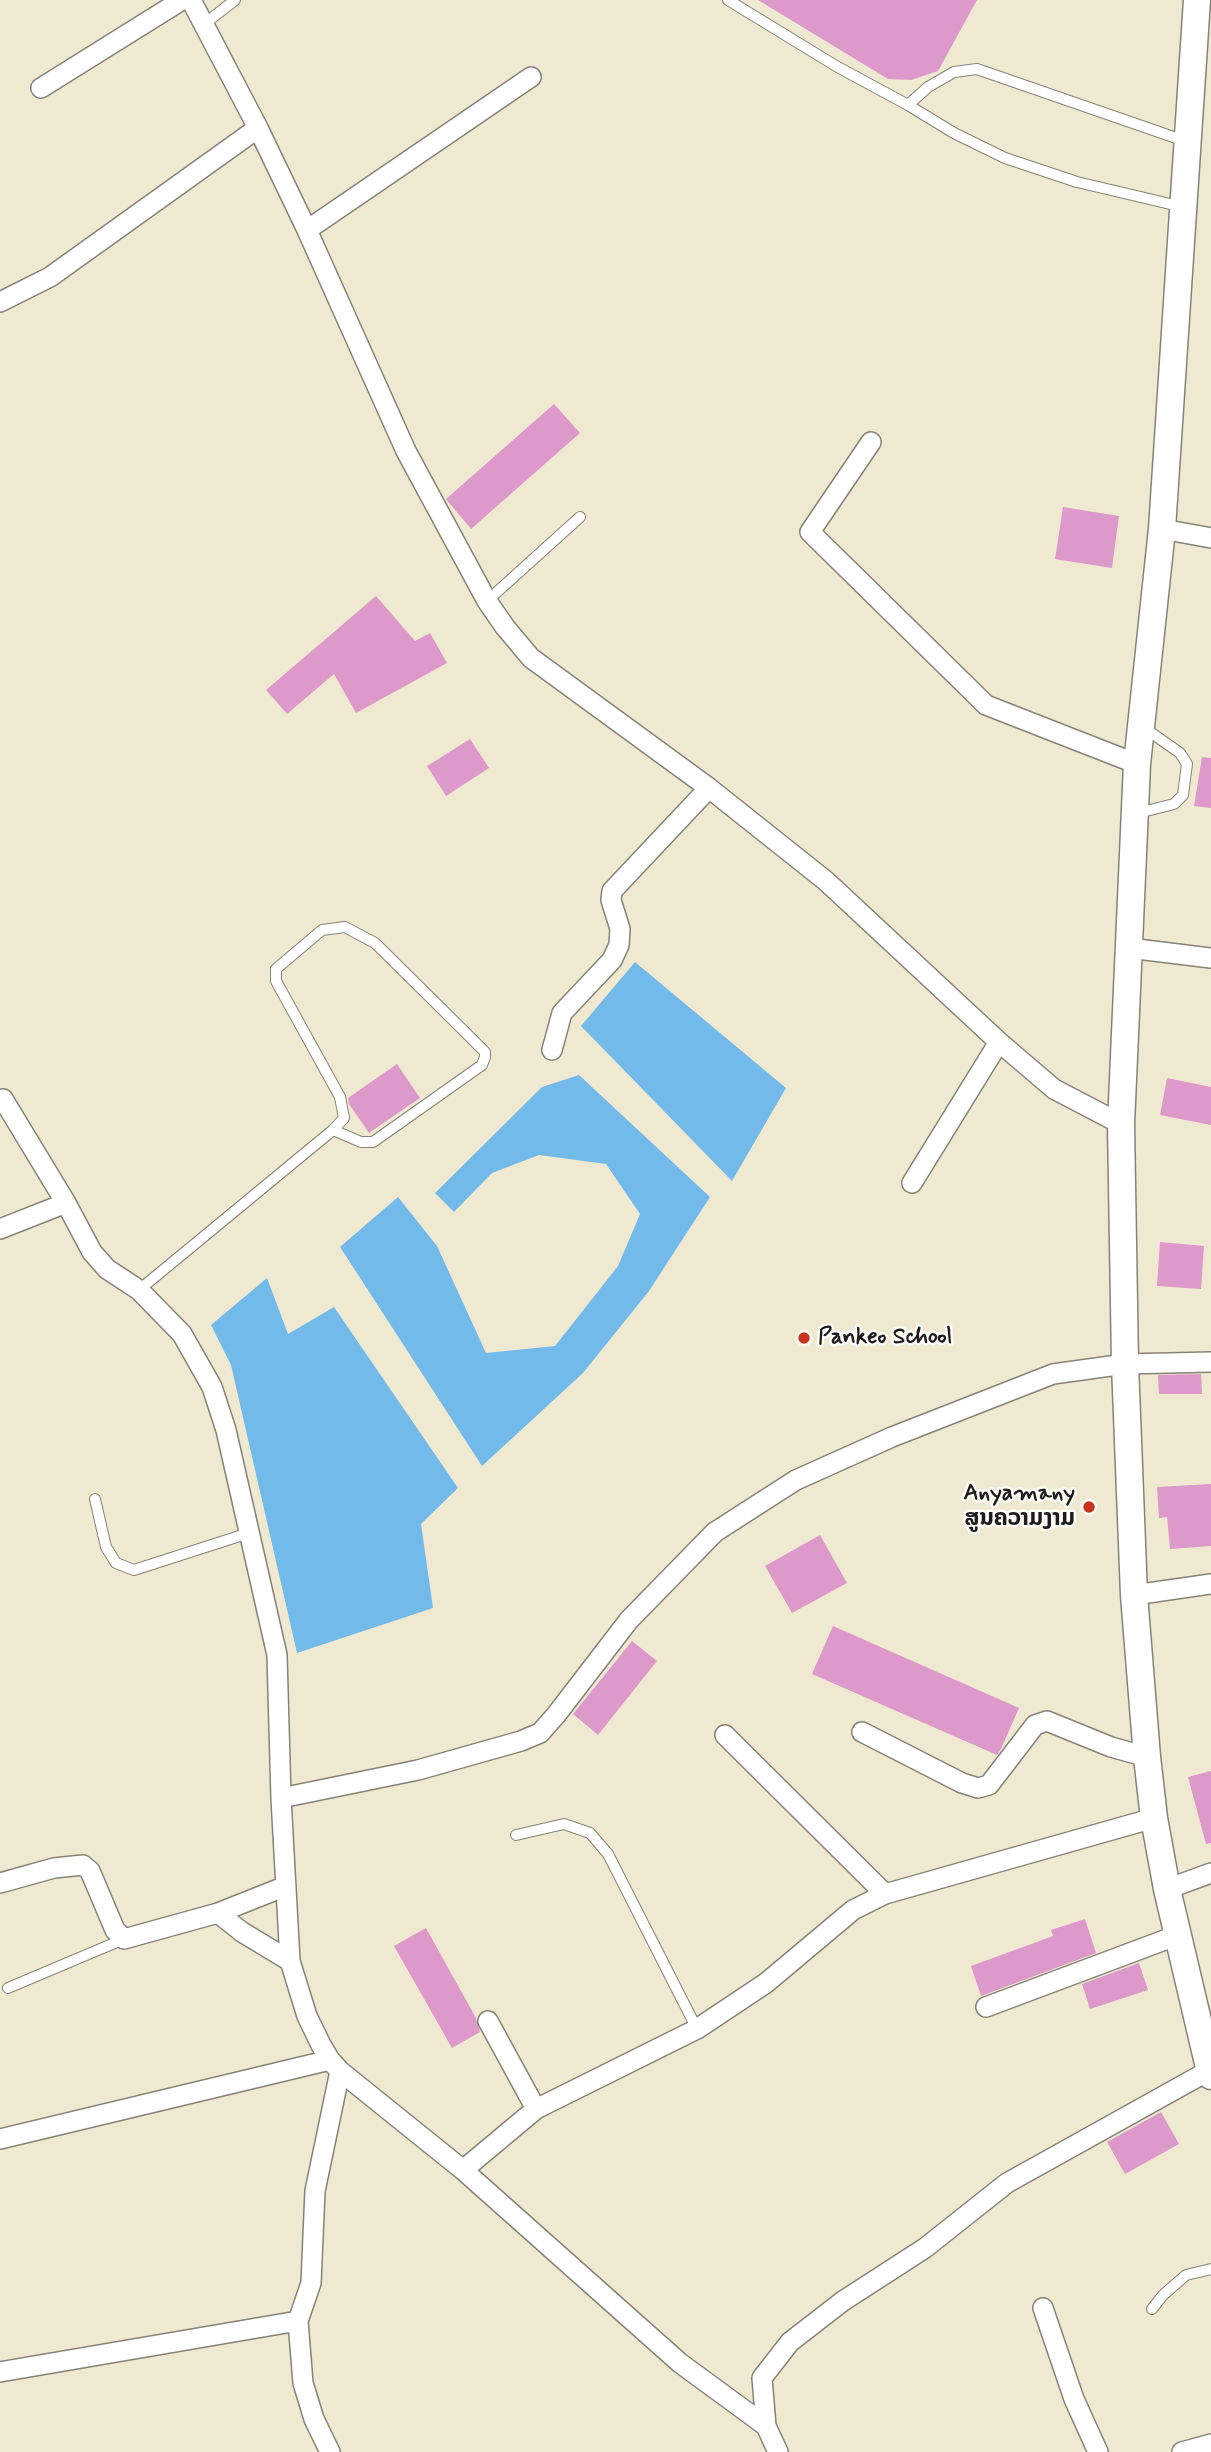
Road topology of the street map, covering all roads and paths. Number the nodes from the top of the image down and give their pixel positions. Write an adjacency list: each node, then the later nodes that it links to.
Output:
1 (181, 0): 8 (street)
2 (191, 0): 6 (street)
3 (235, 0): 6 (lane)
4 (729, 0): 9 (lane)
5 (1197, 0): 11 (main road)
6 (204, 24): 10 (street)
7 (531, 77): 13 (street)
8 (41, 88)
9 (908, 105): 11 (lane); 12 (lane)
10 (258, 128): 13 (street); 14 (street)
11 (1189, 142): 12 (main road)
12 (1184, 207): 17 (main road)
13 (307, 230): 19 (street)
14 (0, 302)
15 (871, 442): 21 (street)
16 (580, 517): 19 (lane)
17 (1162, 529): 18 (street); 20 (main road)
18 (1211, 538)
19 (487, 601): 22 (street)
20 (1141, 726): 21 (main road); 23 (lane)
21 (1137, 765): 23 (main road)
22 (709, 788): 26 (street); 27 (street)
23 (1134, 814): 24 (main road)
24 (1129, 948): 25 (street); 29 (main road)
25 (1211, 958)
26 (999, 1042): 29 (street); 31 (street)
27 (552, 1050)
28 (3, 1099): 32 (street)
29 (1121, 1124): 36 (main road)
30 (333, 1130): 30 (lane); 34 (lane)
31 (912, 1183)
32 (66, 1203): 33 (street); 34 (street)
33 (0, 1229)
34 (139, 1290): 38 (street)
35 (1211, 1362): 36 (street)
36 (1125, 1364): 40 (main road); 44 (street)
37 (95, 1499): 38 (lane)
38 (249, 1533): 44 (street)
39 (1211, 1584): 40 (street)
40 (1134, 1595): 43 (main road)
41 (862, 1732): 43 (street)
42 (725, 1735): 51 (street)
43 (1147, 1757): 45 (main road)
44 (281, 1798): 49 (street)
45 (1154, 1818): 50 (main road); 51 (street)
46 (516, 1835): 59 (lane)
47 (1211, 1872): 50 (street)
48 (0, 1882): 54 (street)
49 (286, 1886): 52 (street); 55 (street)
50 (1167, 1889): 53 (main road)
51 (885, 1894): 59 (street)
52 (218, 1913): 54 (street); 55 (street)
53 (1178, 1936): 57 (street); 61 (main road)
54 (124, 1939): 56 (lane)
55 (290, 1961): 60 (street)
56 (8, 1988)
57 (986, 2007)
58 (488, 2021): 62 (street)
59 (697, 2029): 62 (street)
60 (335, 2065): 63 (street); 64 (street); 68 (street)
61 (1210, 2073): 70 (street)
62 (536, 2109): 64 (street)
63 (0, 2139)
64 (463, 2171): 70 (street)
65 (1211, 2269): 67 (lane)
66 (1043, 2308): 74 (street)
67 (1152, 2309)
68 (298, 2321): 69 (street); 72 (street)
69 (0, 2372)
70 (766, 2426): 73 (street)
71 (1211, 2444): 75 (street)
72 (330, 2452)
73 (778, 2452)
74 (1098, 2452)
75 (1182, 2452)

